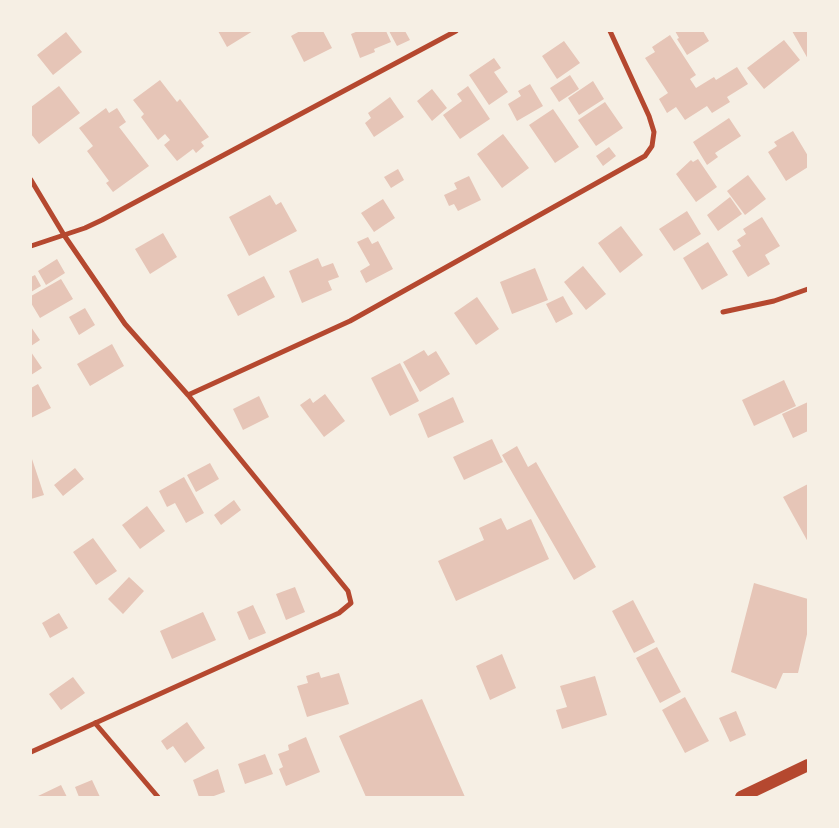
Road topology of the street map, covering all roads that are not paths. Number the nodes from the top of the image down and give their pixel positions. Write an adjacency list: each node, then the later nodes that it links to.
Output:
1 (456, 31): 4 (street)
2 (610, 31): 8 (street)
3 (31, 180): 4 (street)
4 (64, 235): 5 (street); 8 (street)
5 (31, 246)
6 (808, 289): 7 (street)
7 (723, 312)
8 (188, 395): 9 (street)
9 (95, 723): 10 (street); 12 (street)
10 (31, 752)
11 (808, 764): 13 (main road)
12 (158, 797)
13 (741, 797)

